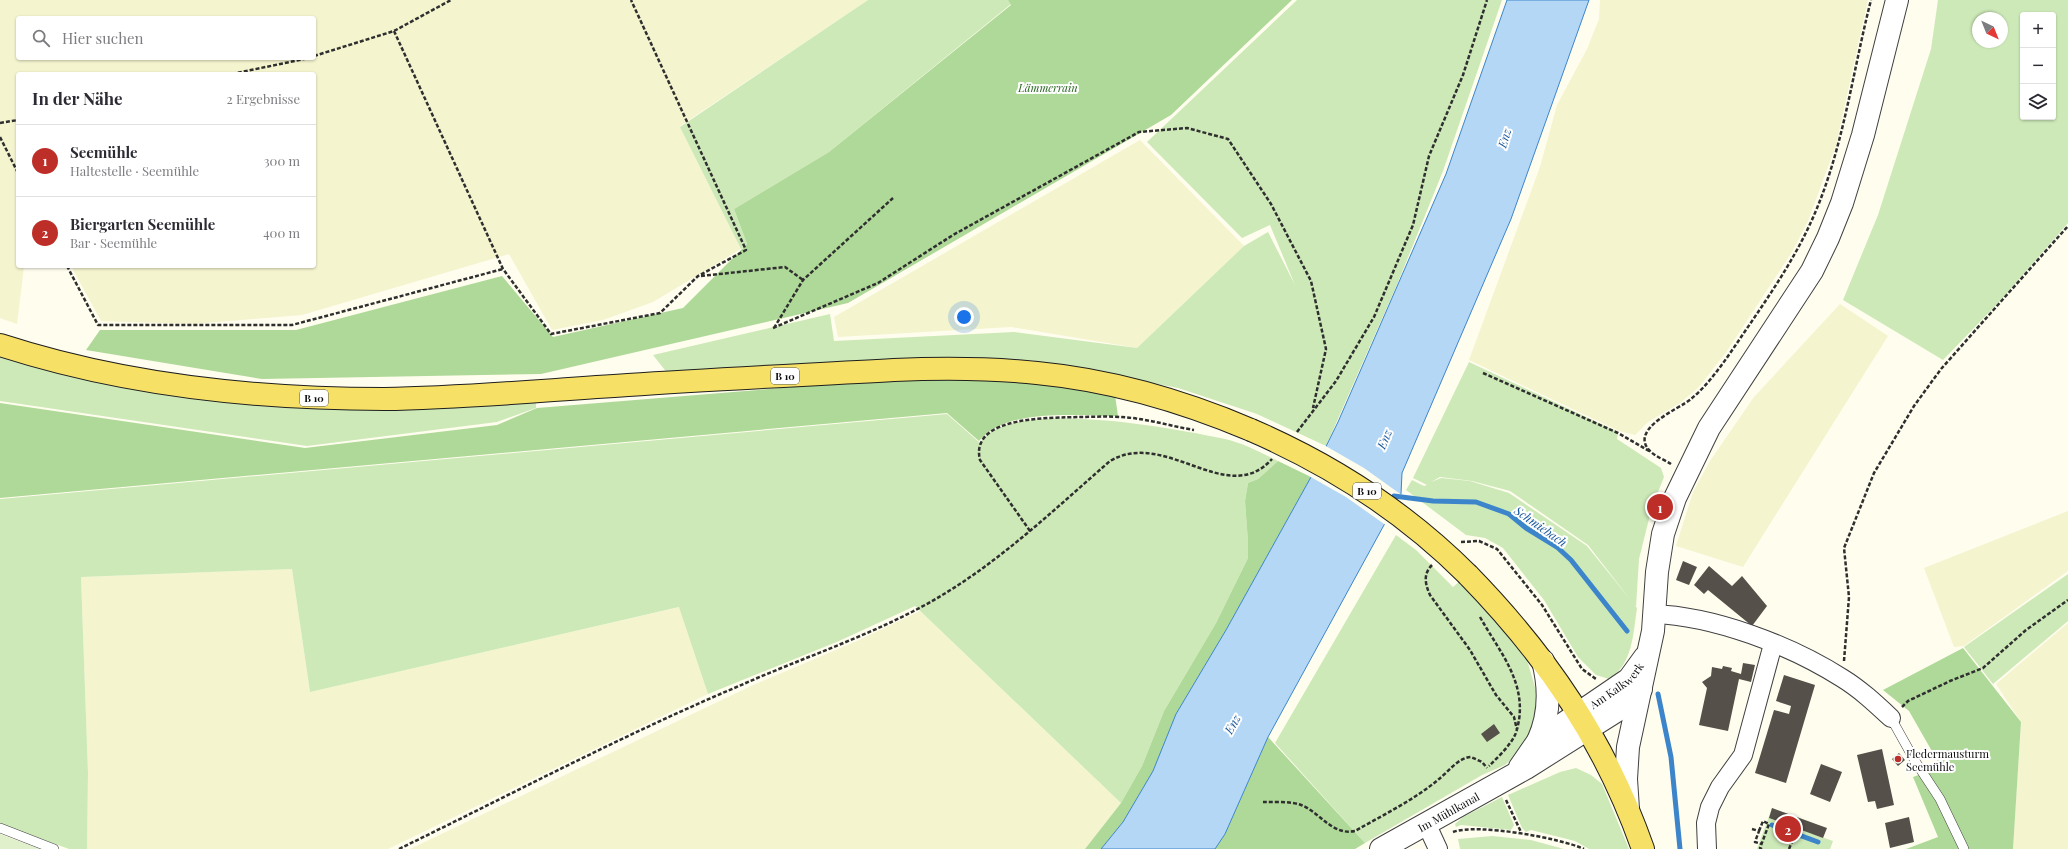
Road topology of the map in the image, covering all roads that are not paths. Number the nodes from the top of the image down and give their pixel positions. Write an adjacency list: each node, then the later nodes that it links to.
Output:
1 (1897, 0): 3 (street)
2 (0, 345): 5 (main road, B 10, bridge)
3 (1652, 632): 4 (street); 6 (street, Am Kalkwerk); 8 (street, Am Kalkwerk)
4 (1773, 644): 7 (street); 17 (street)
5 (1543, 661): 8 (main road, B 10); 9 (street)
6 (1641, 689): 8 (street, Am Kalkwerk); 11 (street)
7 (1891, 718): 18 (lane)
8 (1584, 721): 9 (street, Im Mühlkanal); 10 (street, Im Mühlkanal); 11 (main road, B 10)
9 (1538, 741): 10 (street, Im Mühlkanal)
10 (1500, 776): 13 (street, Im Mühlkanal)
11 (1628, 812): 16 (main road, B 10)
12 (0, 828): 14 (lane)
13 (1433, 838): 15 (street, Im Mühlkanal)
14 (54, 849)
15 (1381, 849)
16 (1644, 849)
17 (1707, 849)
18 (1964, 849)

